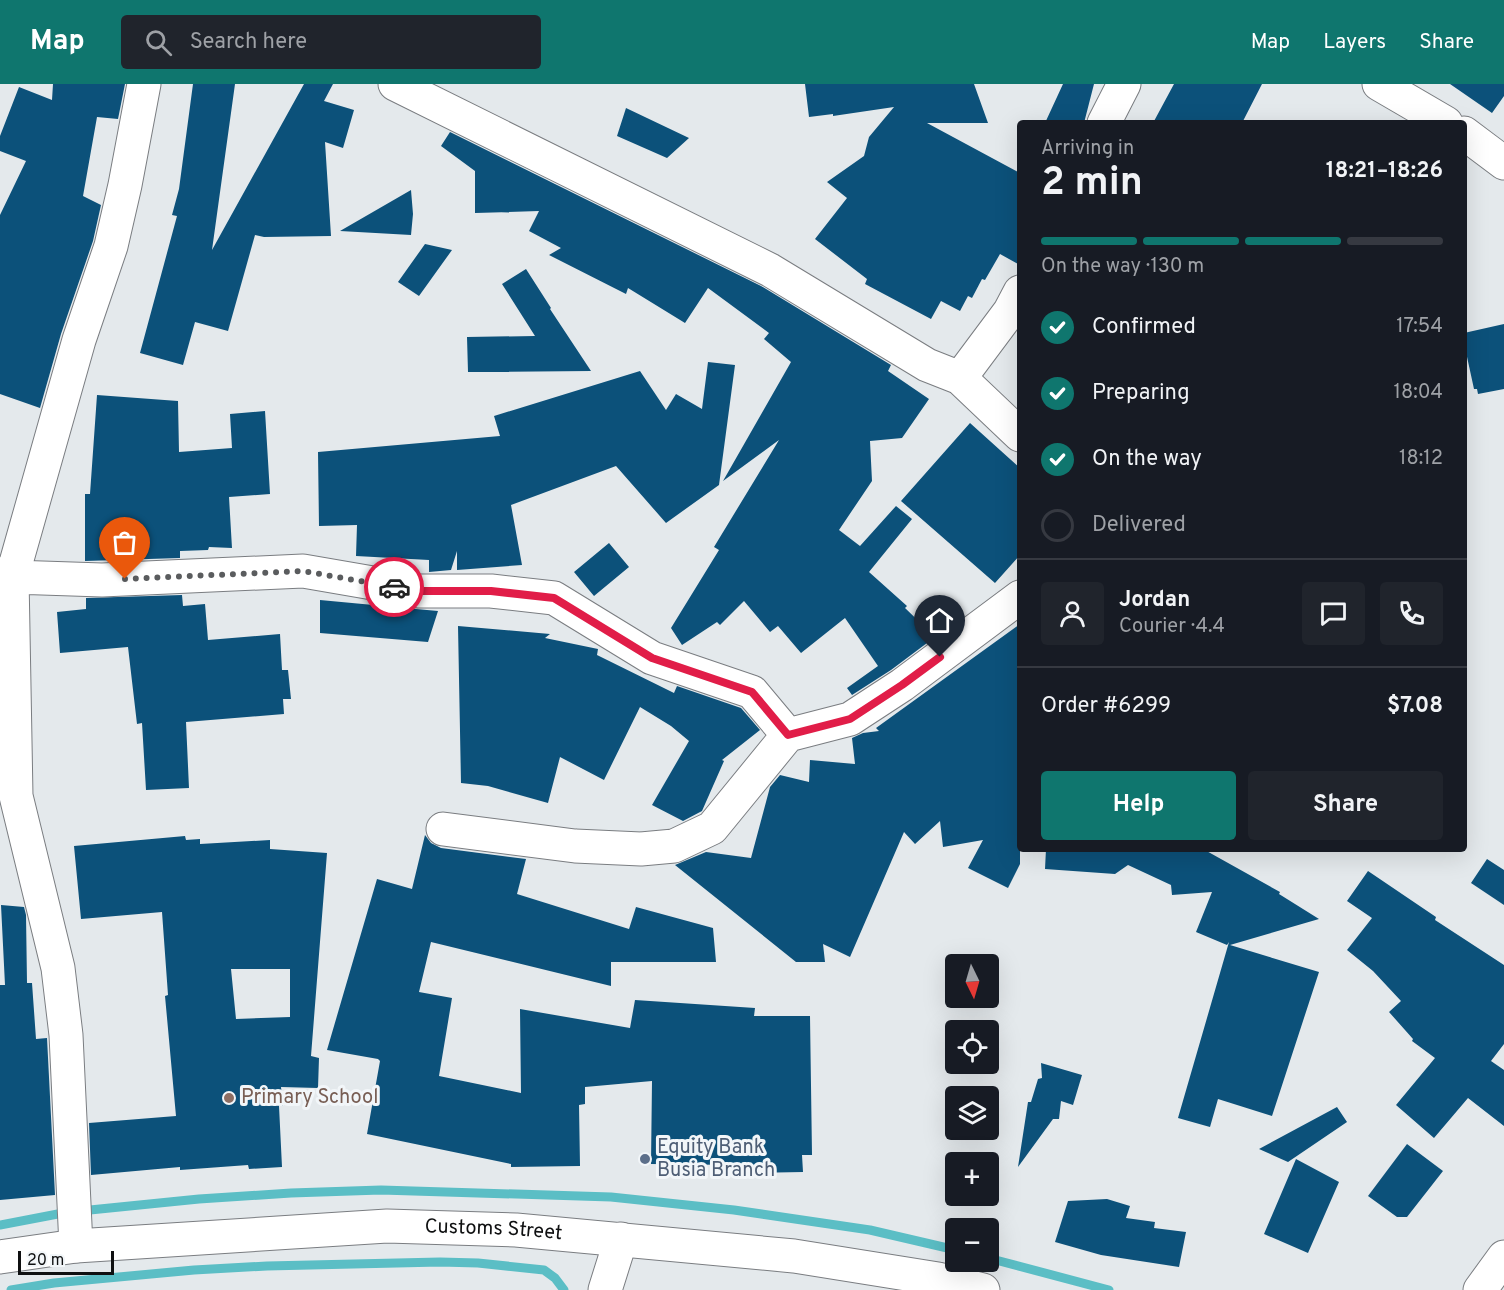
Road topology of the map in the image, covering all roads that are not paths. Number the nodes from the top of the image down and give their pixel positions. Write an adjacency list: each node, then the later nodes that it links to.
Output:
1 (144, 84): 12 (main road)
2 (395, 84): 10 (main road)
3 (1124, 84): 5 (main road)
4 (1379, 84): 6 (main road)
5 (1106, 120)
6 (1441, 120)
7 (1467, 135): 8 (main road)
8 (1504, 163)
9 (1017, 298): 10 (main road)
10 (960, 378): 11 (main road)
11 (1017, 432)
12 (6, 576): 14 (main road); 17 (main road)
13 (1017, 599): 14 (main road)
14 (788, 735): 15 (main road)
15 (442, 829)
16 (621, 1239): 17 (main road, Customs Street); 20 (main road); 21 (main road, Customs Street)
17 (76, 1246): 18 (main road, Customs Street)
18 (0, 1257)
19 (1504, 1257): 22 (main road)
20 (605, 1290)
21 (983, 1290)
22 (1480, 1290)

